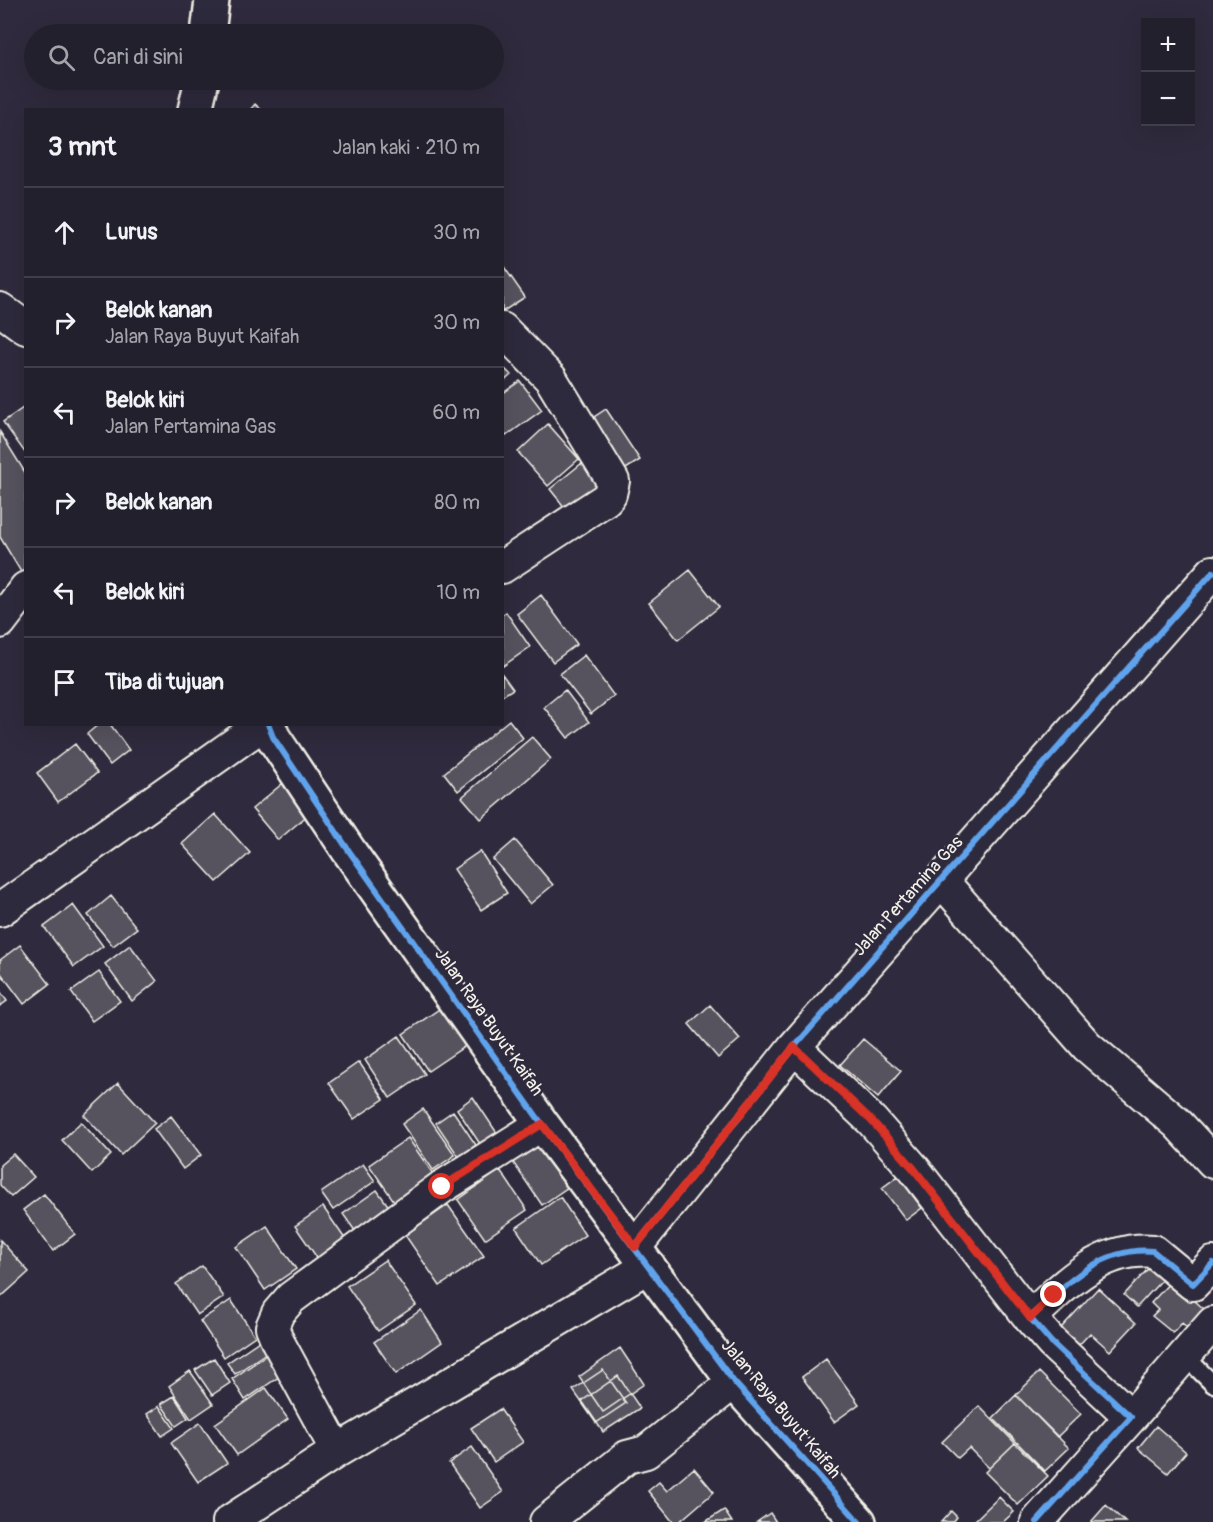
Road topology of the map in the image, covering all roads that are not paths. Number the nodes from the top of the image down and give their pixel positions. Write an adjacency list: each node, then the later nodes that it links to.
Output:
1 (212, 0): 2 (street)
2 (209, 24)
3 (200, 90): 4 (street)
4 (195, 108)
5 (0, 309): 6 (street)
6 (24, 327)
7 (504, 330): 8 (street)
8 (504, 566)
9 (1213, 572): 13 (street, Jalan Pertamina Gas)
10 (24, 591): 11 (street)
11 (0, 622)
12 (274, 728): 14 (street); 16 (street, Jalan Raya Buyut Kaifah)
13 (942, 881): 15 (street, Jalan Pertamina Gas); 17 (street)
14 (0, 910)
15 (794, 1047): 18 (street, Jalan Pertamina Gas); 20 (street)
16 (542, 1124): 18 (street, Jalan Raya Buyut Kaifah); 26 (street)
17 (1213, 1162)
18 (642, 1256): 23 (street, Jalan Raya Buyut Kaifah); 26 (street)
19 (1206, 1284): 20 (street)
20 (1030, 1318): 25 (street)
21 (1213, 1323): 22 (street)
22 (1185, 1356): 24 (lane); 25 (street)
23 (734, 1382): 28 (street); 29 (street, Jalan Raya Buyut Kaifah)
24 (1213, 1384)
25 (1131, 1417): 30 (street)
26 (337, 1451): 27 (street)
27 (229, 1522)
28 (546, 1522)
29 (859, 1522)
30 (1036, 1522)

